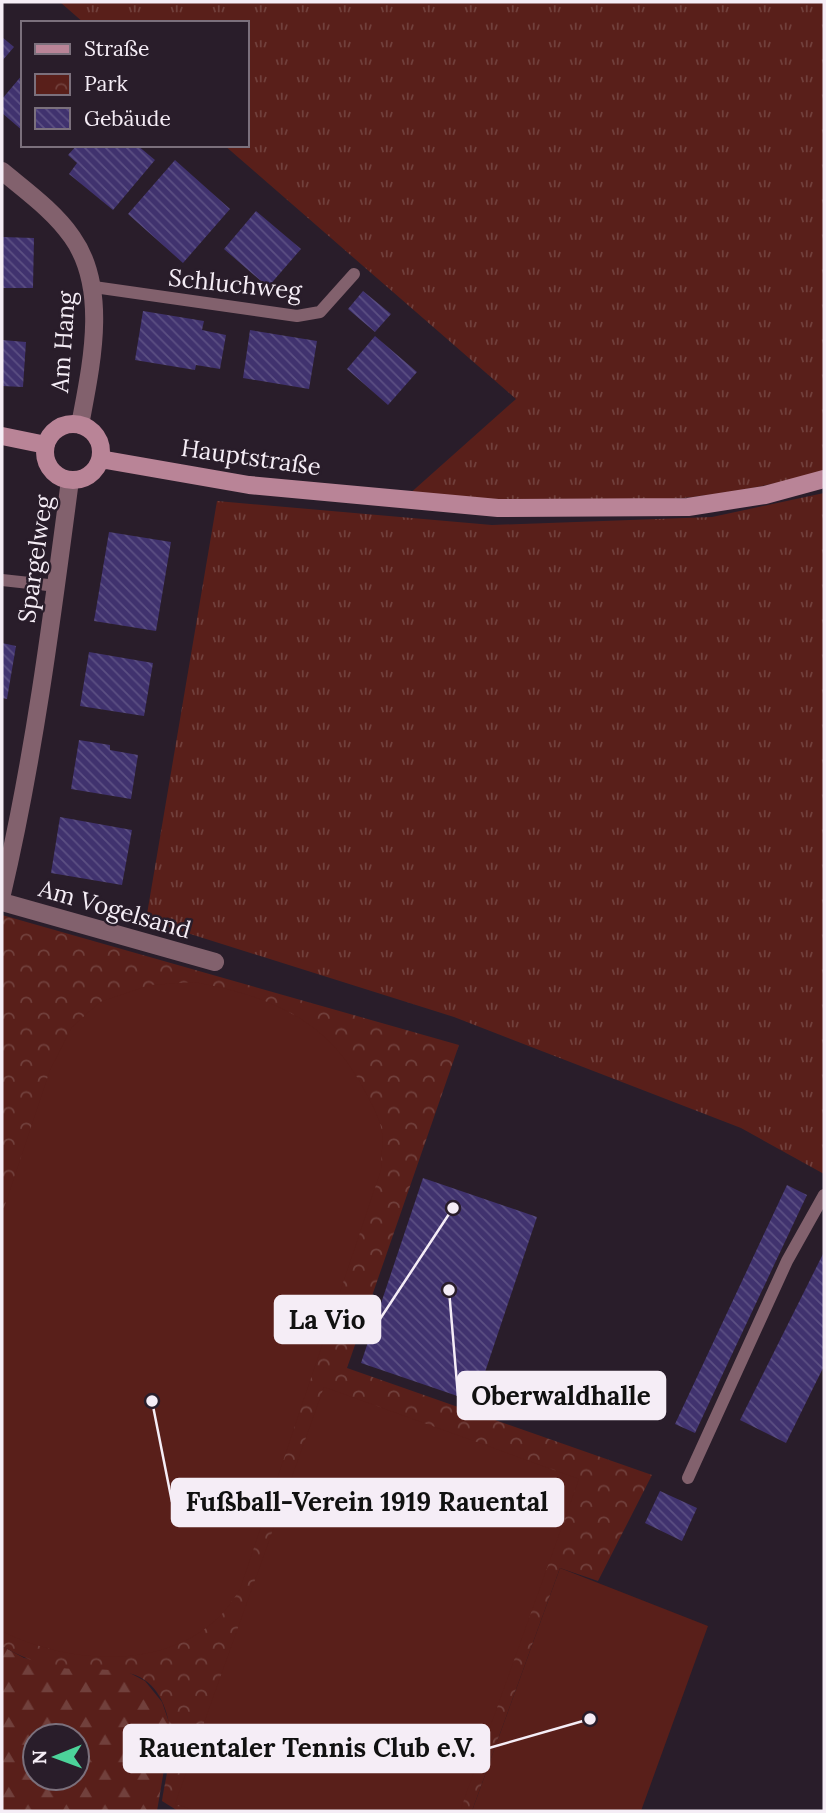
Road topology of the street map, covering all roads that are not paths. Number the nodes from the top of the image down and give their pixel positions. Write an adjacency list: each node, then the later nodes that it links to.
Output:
1 (2, 171): 3 (street, Am Hang)
2 (354, 274): 3 (lane, Schluchweg)
3 (94, 287): 4 (street, Am Hang)
4 (80, 425): 6 (street); 7 (street)
5 (2, 436): 6 (street)
6 (46, 445): 9 (street)
7 (100, 459): 8 (street, Hauptstraße); 9 (street)
8 (824, 479)
9 (70, 480): 11 (street, Spargelweg)
10 (2, 580): 11 (lane)
11 (57, 586): 12 (street, Spargelweg)
12 (2, 894)
13 (2, 902): 14 (street, Am Vogelsand)
14 (215, 962)
15 (824, 1195): 16 (lane)
16 (688, 1478)

